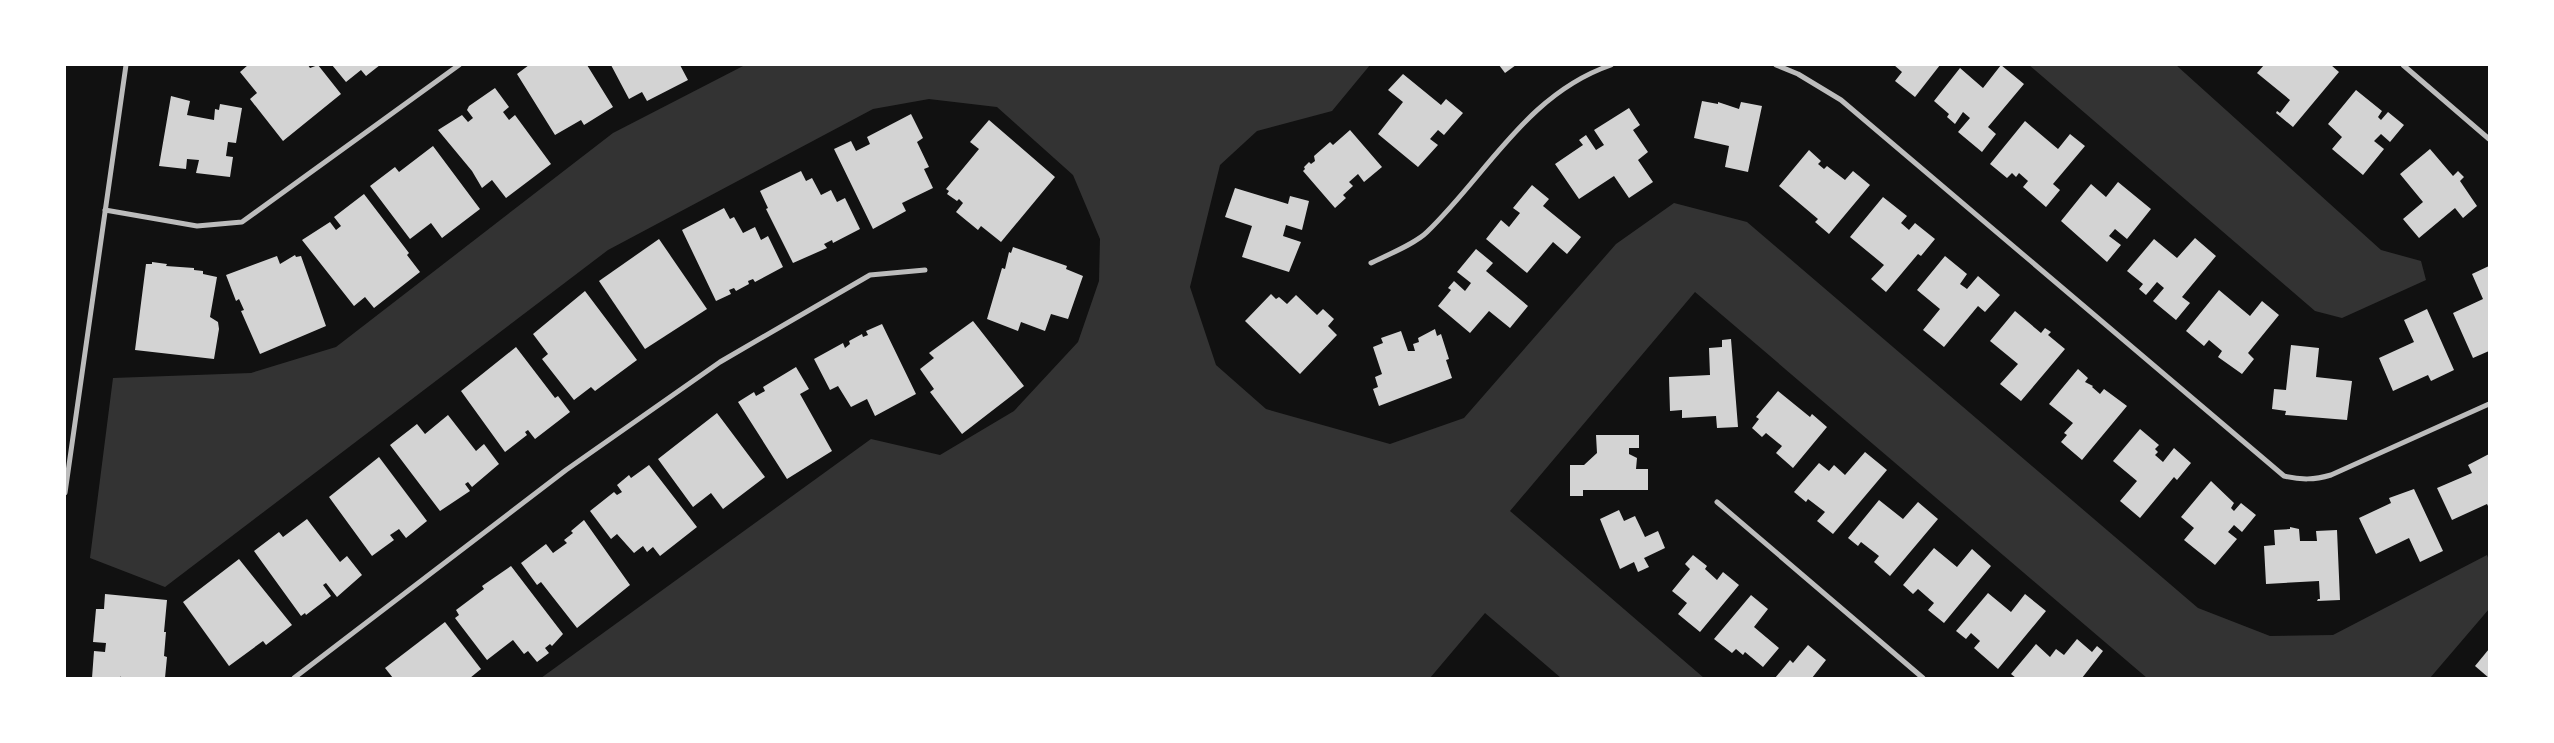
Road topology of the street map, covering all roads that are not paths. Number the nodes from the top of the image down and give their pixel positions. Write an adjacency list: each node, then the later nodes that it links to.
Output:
1 (126, 65): 7 (street)
2 (459, 65): 7 (street)
3 (1611, 65): 8 (street)
4 (1776, 65): 10 (street)
5 (2403, 65): 6 (street)
6 (2489, 138)
7 (105, 210): 11 (street)
8 (1371, 264)
9 (925, 270): 13 (street)
10 (2489, 404)
11 (65, 493)
12 (1717, 502): 14 (street)
13 (294, 678)
14 (1923, 678)

